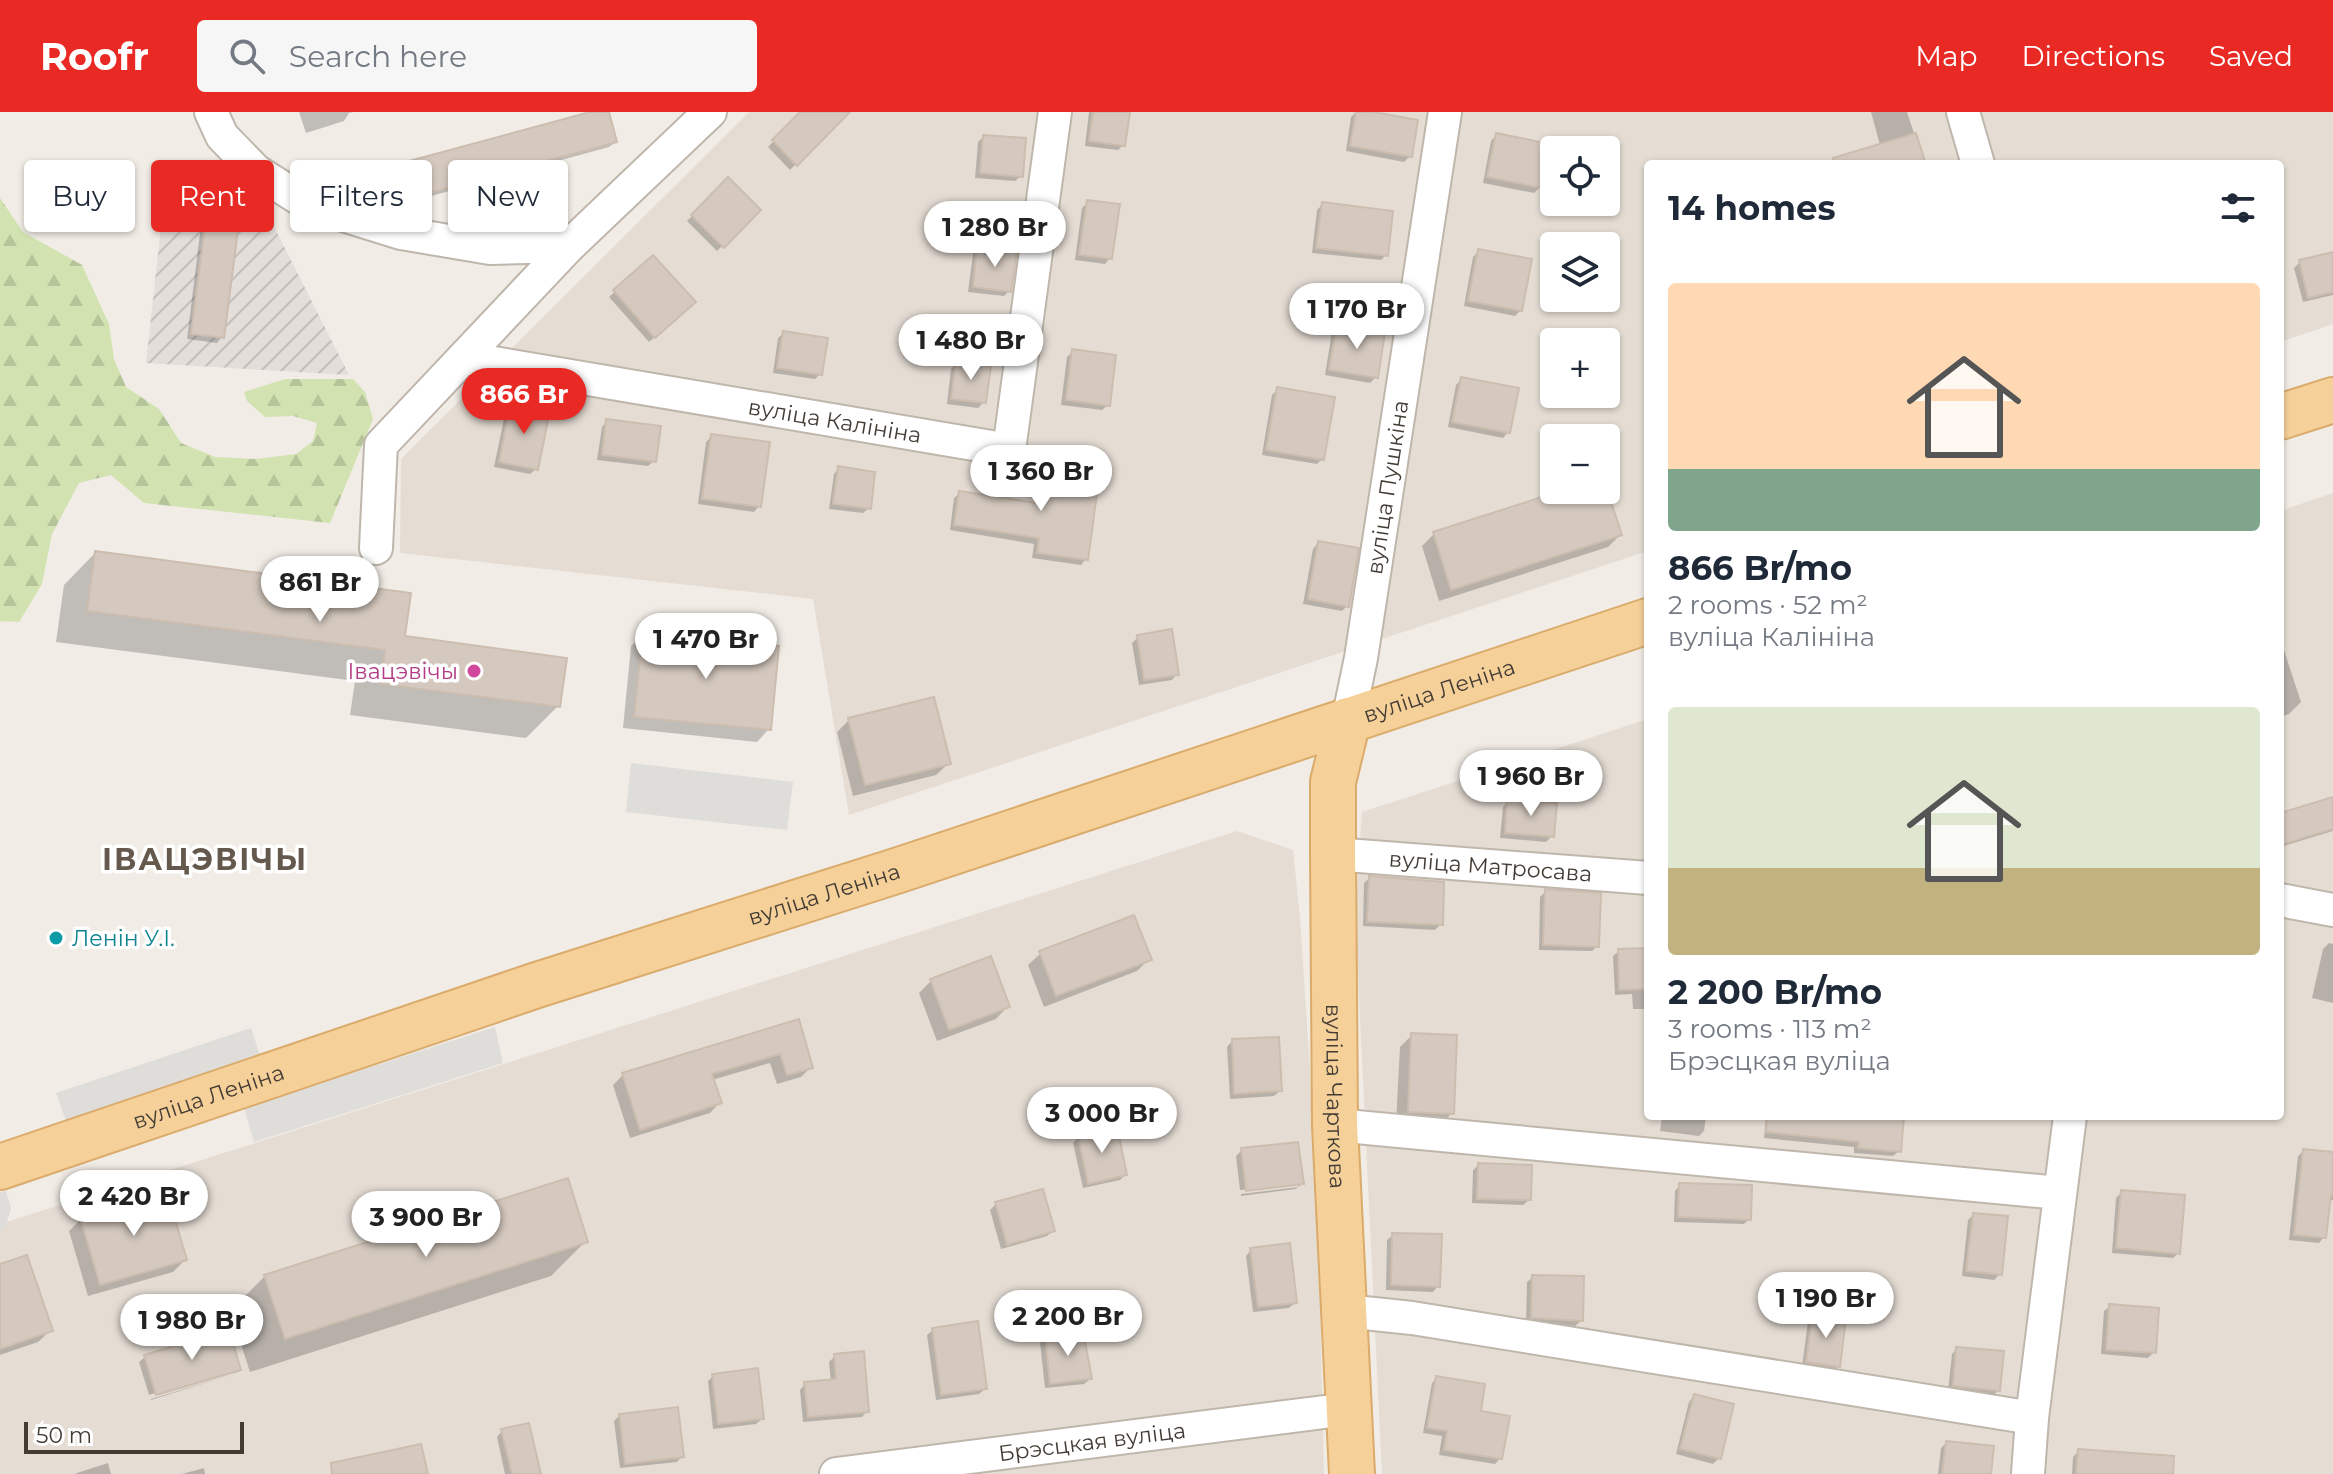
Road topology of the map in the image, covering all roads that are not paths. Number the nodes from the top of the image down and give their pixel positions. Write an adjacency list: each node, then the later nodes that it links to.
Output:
1 (211, 112): 7 (street)
2 (710, 112): 7 (street)
3 (1055, 112): 8 (street, вуліца Калініна)
4 (1445, 112): 13 (street, вуліца Пушкіна)
5 (1963, 112): 6 (street)
6 (1977, 160)
7 (569, 246): 8 (street)
8 (464, 358): 11 (street)
9 (2333, 400): 10 (main road)
10 (2284, 416)
11 (376, 548)
12 (1644, 622): 13 (main road, вуліца Леніна)
13 (1348, 720): 14 (main road, вуліца Чарткова); 20 (main road, вуліца Леніна)
14 (1333, 854): 15 (street, вуліца Матросава); 19 (main road, вуліца Чарткова)
15 (1644, 878)
16 (2284, 901): 17 (street)
17 (2333, 910)
18 (2069, 1120): 21 (street)
19 (1335, 1125): 21 (street); 22 (main road, вуліца Чарткова)
20 (0, 1167)
21 (2060, 1193): 24 (street)
22 (1345, 1311): 23 (main road, вуліца Чарткова); 24 (street)
23 (1348, 1409): 25 (street, Брэсцкая вуліца); 27 (main road, вуліца Чарткова)
24 (2032, 1418): 28 (street)
25 (977, 1464): 26 (street, Брэсцкая вуліца)
26 (836, 1474)
27 (1352, 1474)
28 (2028, 1474)

